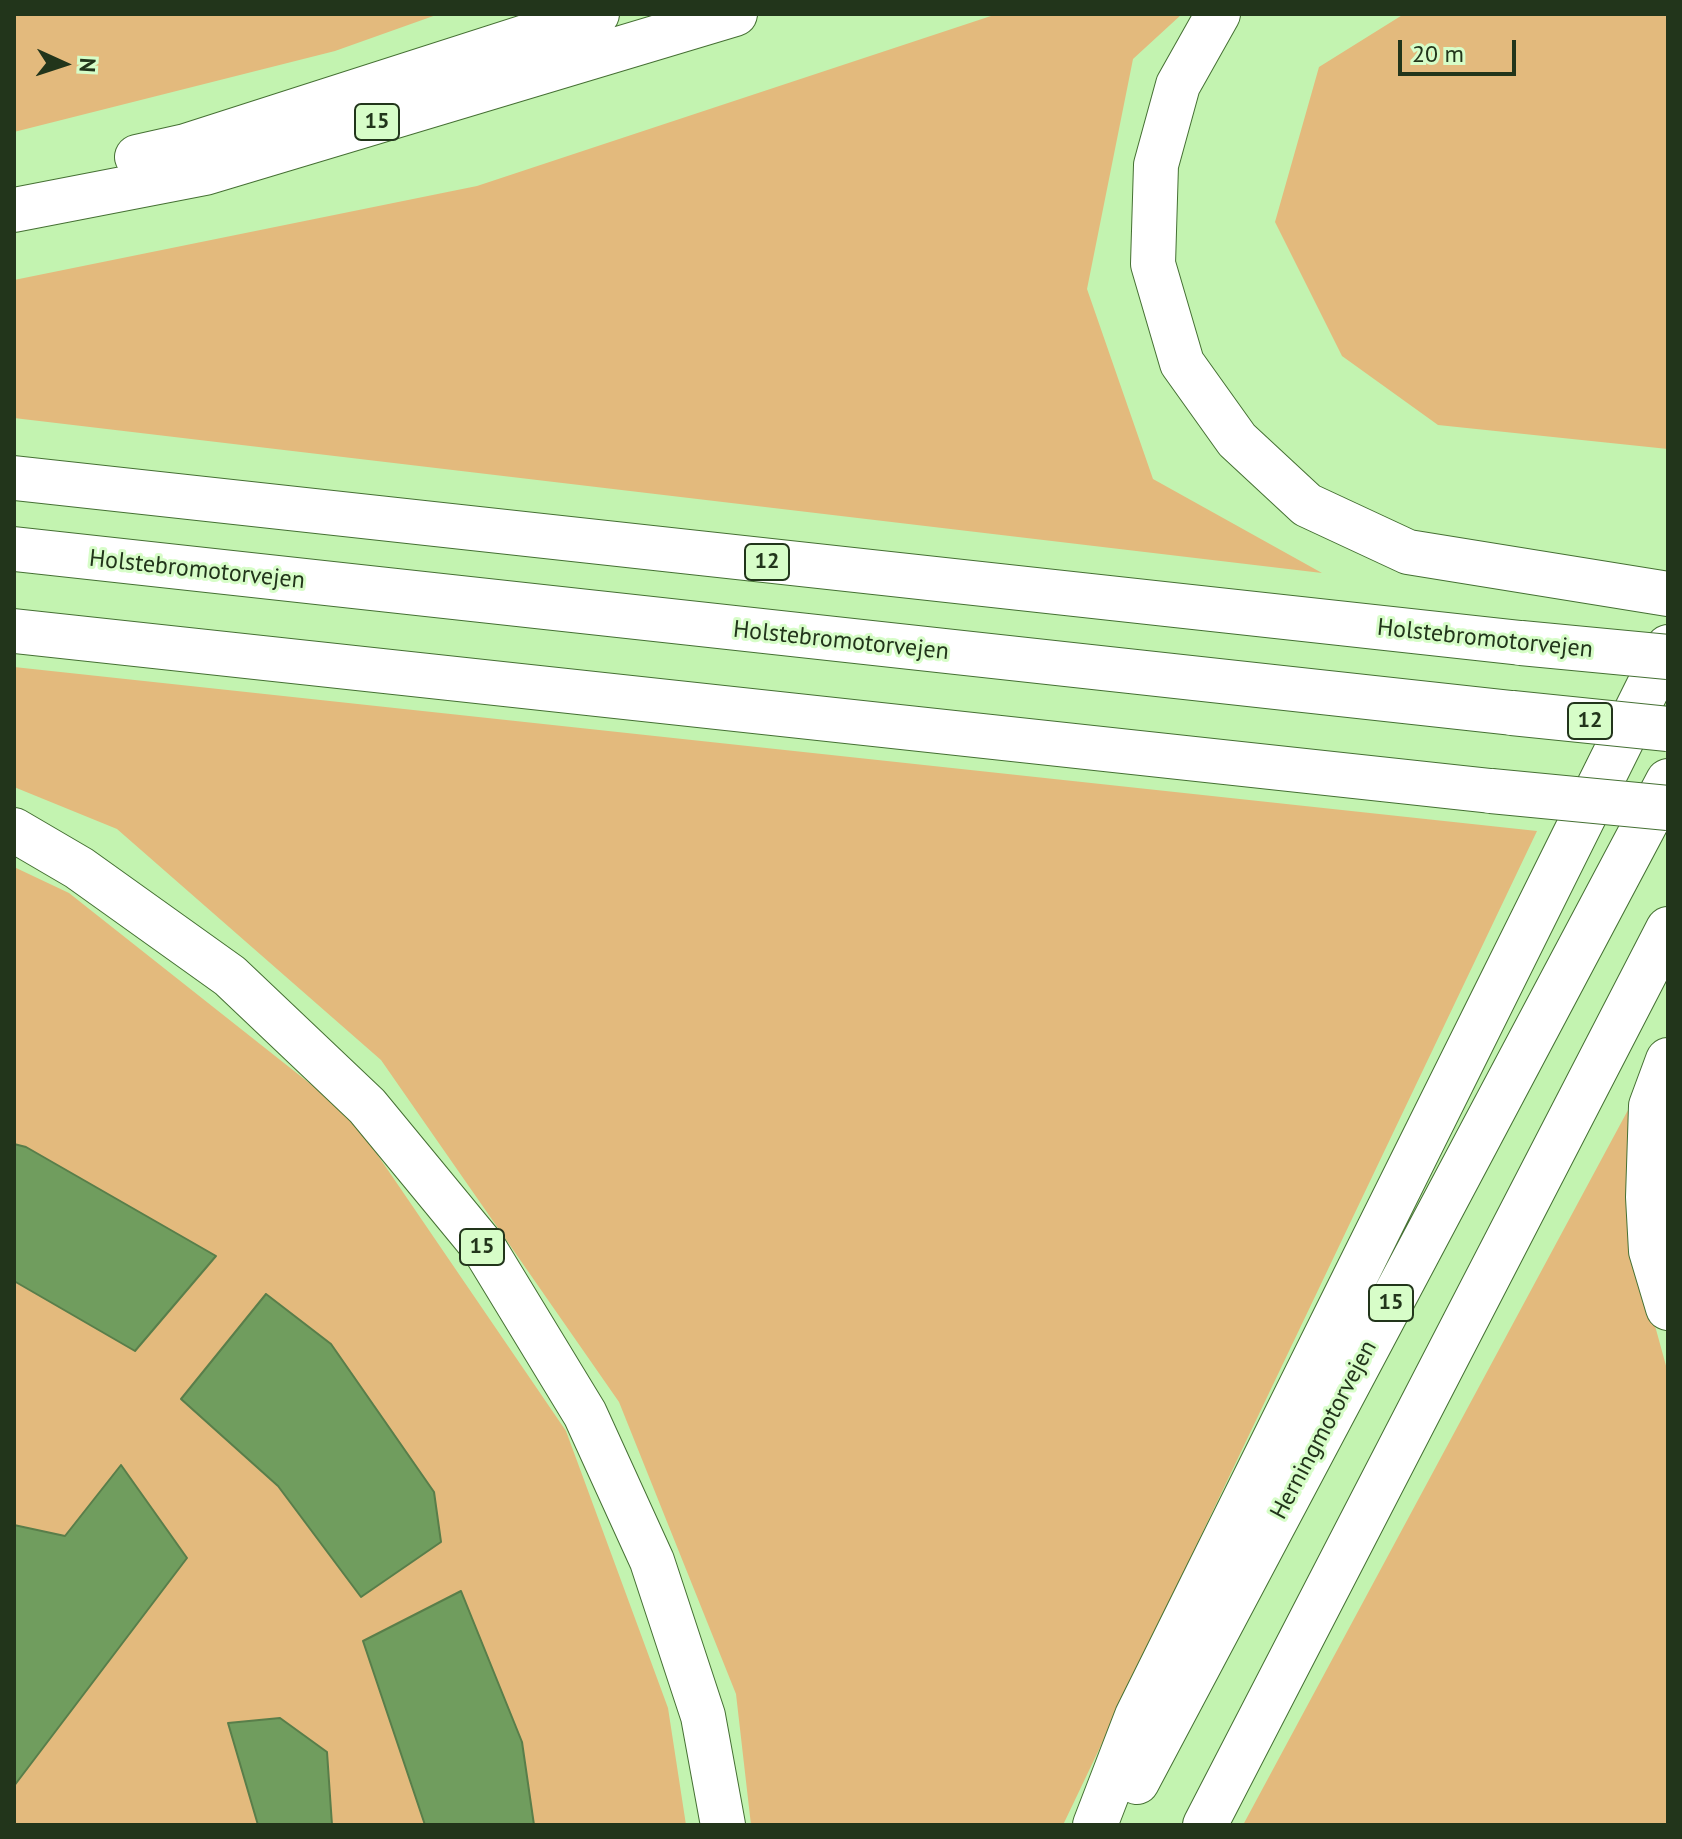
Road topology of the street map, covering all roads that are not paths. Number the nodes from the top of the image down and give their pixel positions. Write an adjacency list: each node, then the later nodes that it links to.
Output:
1 (597, 14): 4 (highway)
2 (735, 14): 5 (highway, 15)
3 (1218, 14): 8 (highway)
4 (14, 185)
5 (14, 210)
6 (14, 478): 11 (highway, Holstebromotorvejen / 12, bridge)
7 (14, 549): 12 (highway, Holstebromotorvejen / 12, bridge)
8 (1668, 594)
9 (14, 631): 14 (highway, bridge)
10 (1668, 647): 20 (highway)
11 (1668, 657)
12 (1668, 729)
13 (1668, 781): 21 (highway, Herningmotorvejen / 15)
14 (1668, 808)
15 (14, 830): 19 (highway, 15)
16 (1668, 929): 22 (highway)
17 (1668, 1060): 18 (highway)
18 (1668, 1308)
19 (723, 1825)
20 (1095, 1825)
21 (1114, 1825)
22 (1205, 1825)

